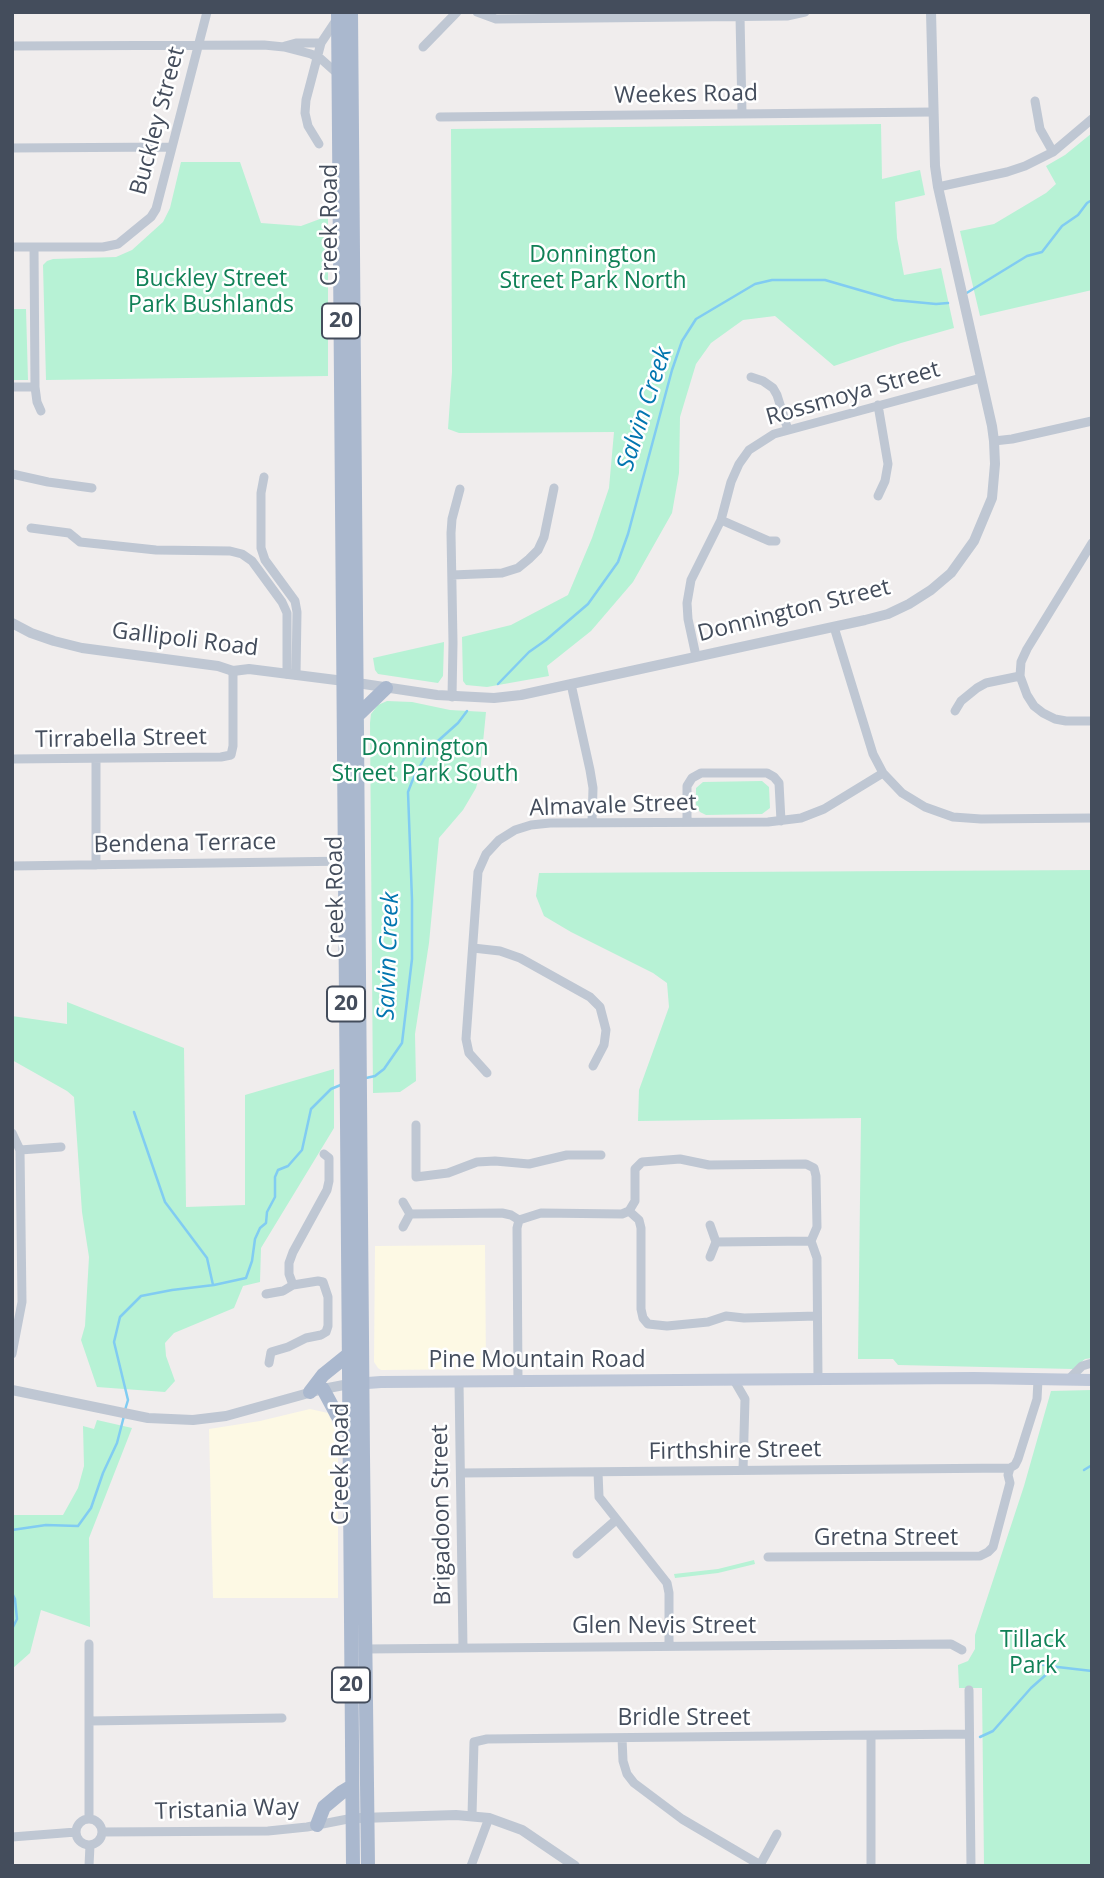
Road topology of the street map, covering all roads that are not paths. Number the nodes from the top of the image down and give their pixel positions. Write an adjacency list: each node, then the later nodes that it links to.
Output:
1 (207, 12): 10 (street, Buckley Street)
2 (457, 12): 13 (street)
3 (477, 12): 7 (street)
4 (805, 12): 8 (street)
5 (931, 12): 18 (street, Donnington Street)
6 (342, 14): 9 (street); 15 (main road, Creek Road / 20); 55 (main road, Creek Road / 20)
7 (613, 15): 8 (street)
8 (740, 16): 17 (street)
9 (321, 43): 12 (street); 14 (street)
10 (198, 45): 11 (street); 12 (street); 22 (street, Buckley Street)
11 (12, 46)
12 (284, 47): 14 (street)
13 (423, 47)
14 (317, 57): 15 (street); 21 (street)
15 (339, 75): 55 (main road, Creek Road / 20)
16 (1035, 101): 24 (street)
17 (741, 113): 18 (street, Weekes Road); 19 (street, Weekes Road)
18 (933, 113): 25 (street, Donnington Street)
19 (440, 117)
20 (1092, 119): 24 (street)
21 (319, 144)
22 (172, 147): 23 (street); 27 (street, Buckley Street)
23 (12, 148)
24 (1053, 152): 25 (street)
25 (938, 187): 29 (street, Donnington Street)
26 (12, 247): 27 (street, Buckley Street)
27 (34, 247): 31 (street)
28 (751, 377): 35 (street)
29 (981, 378): 32 (street, Rossmoya Street); 36 (street, Donnington Street)
30 (12, 387): 31 (street)
31 (35, 387): 33 (street)
32 (878, 405): 35 (street, Rossmoya Street); 42 (street)
33 (41, 411)
34 (1092, 421): 36 (street)
35 (788, 430): 43 (street, Rossmoya Street)
36 (995, 441): 50 (street, Donnington Street)
37 (12, 474): 39 (street)
38 (264, 477): 48 (street)
39 (92, 488)
40 (554, 488): 47 (street)
41 (460, 489): 47 (street)
42 (878, 496)
43 (721, 520): 45 (street); 51 (street, Rossmoya Street)
44 (32, 528): 48 (street)
45 (776, 541)
46 (1092, 543): 54 (street)
47 (452, 575): 58 (street)
48 (292, 612): 53 (street)
49 (12, 623): 52 (street, Gallipoli Road)
50 (834, 627): 51 (street, Donnington Street); 64 (street)
51 (696, 656): 56 (street, Donnington Street)
52 (233, 671): 53 (street, Gallipoli Road); 63 (street, Tirrabella Street)
53 (291, 674): 55 (street, Gallipoli Road)
54 (1020, 676): 59 (street); 61 (street)
55 (350, 682): 57 (street, Donnington Street); 60 (main road, Creek Road / 20); 69 (main road, Creek Road / 20)
56 (571, 684): 58 (street, Donnington Street); 67 (street)
57 (386, 688): 58 (street, Donnington Street); 60 (main road)
58 (452, 697)
59 (955, 711)
60 (357, 716): 69 (main road, Creek Road / 20)
61 (1092, 721)
62 (12, 759): 63 (street, Tirrabella Street)
63 (96, 759): 70 (street)
64 (883, 773): 65 (street); 66 (street, Almavale Street)
65 (1092, 818)
66 (781, 821): 68 (street, Almavale Street); 68 (street)
67 (592, 822): 68 (street, Almavale Street); 72 (street, Almavale Street)
68 (687, 822)
69 (352, 861): 70 (street, Bendena Terrace); 75 (main road, Creek Road / 20)
70 (96, 865): 71 (street, Bendena Terrace)
71 (12, 866)
72 (473, 947): 73 (street); 74 (street, Almavale Street)
73 (593, 1066)
74 (487, 1073)
75 (353, 1091): 97 (main road, Creek Road / 20); 108 (main road, Creek Road / 20)
76 (416, 1125): 81 (street)
77 (12, 1133): 79 (street)
78 (61, 1147): 79 (street)
79 (20, 1150): 86 (street)
80 (324, 1154): 92 (street)
81 (601, 1156)
82 (402, 1202): 84 (street)
83 (629, 1211): 85 (street); 89 (street); 94 (street)
84 (410, 1214): 85 (street); 88 (street)
85 (519, 1220): 106 (street)
86 (16, 1225): 95 (street)
87 (710, 1225): 90 (street)
88 (403, 1227)
89 (810, 1241): 90 (street); 94 (street)
90 (716, 1242): 91 (street)
91 (710, 1257)
92 (293, 1285): 93 (street); 98 (street)
93 (266, 1294)
94 (817, 1315): 101 (street)
95 (16, 1317): 96 (street)
96 (12, 1354)
97 (349, 1354): 108 (main road, Creek Road / 20); 110 (main road)
98 (269, 1363)
99 (1092, 1363): 104 (street)
100 (756, 1379): 101 (main road, Pine Mountain Road); 102 (main road, Pine Mountain Road); 111 (street)
101 (818, 1379): 103 (main road, Pine Mountain Road)
102 (734, 1380): 106 (main road, Pine Mountain Road); 111 (street)
103 (1038, 1380): 104 (main road, Pine Mountain Road); 113 (street, Gretna Street)
104 (1069, 1380): 105 (main road, Pine Mountain Road)
105 (1092, 1380)
106 (518, 1381): 107 (main road, Pine Mountain Road)
107 (459, 1382): 108 (main road, Pine Mountain Road); 116 (street, Brigadoon Street)
108 (356, 1384): 110 (street, Pine Mountain Road); 112 (main road, Creek Road / 20); 123 (main road, Creek Road / 20)
109 (12, 1390): 110 (street, Pine Mountain Road)
110 (317, 1391): 112 (main road)
111 (745, 1399): 114 (street)
112 (349, 1429): 131 (main road, Creek Road / 20)
113 (1010, 1468): 114 (street, Firthshire Street); 119 (street, Gretna Street)
114 (743, 1470): 115 (street, Firthshire Street)
115 (598, 1472): 116 (street, Firthshire Street); 117 (street)
116 (461, 1473): 122 (street, Brigadoon Street)
117 (616, 1520): 118 (street); 121 (street)
118 (577, 1553)
119 (768, 1558)
120 (89, 1644): 127 (street)
121 (669, 1645): 122 (street, Glen Nevis Street); 124 (street, Glen Nevis Street)
122 (463, 1648): 123 (street, Glen Nevis Street)
123 (365, 1649): 133 (main road, Creek Road / 20)
124 (962, 1650)
125 (969, 1690): 128 (street)
126 (282, 1718): 127 (street)
127 (89, 1721): 135 (street)
128 (969, 1734): 129 (street, Bridle Street); 149 (street)
129 (871, 1736): 130 (street, Bridle Street); 148 (street)
130 (622, 1738): 132 (street, Bridle Street); 142 (street)
131 (352, 1786): 133 (main road, Creek Road / 20); 136 (main road)
132 (472, 1815): 133 (street); 134 (street)
133 (360, 1818): 136 (street, Tristania Way); 144 (main road, Creek Road / 20); 145 (main road, Creek Road / 20)
134 (489, 1818): 146 (street); 147 (street)
135 (89, 1819): 137 (street); 138 (street)
136 (317, 1825): 138 (street, Tristania Way)
137 (76, 1832): 140 (street); 141 (street)
138 (102, 1832): 141 (street)
139 (777, 1834): 142 (street)
140 (12, 1836)
141 (90, 1845): 143 (street)
142 (761, 1865)
143 (89, 1866)
144 (354, 1866)
145 (368, 1866)
146 (471, 1866)
147 (575, 1866)
148 (871, 1866)
149 (971, 1866)

